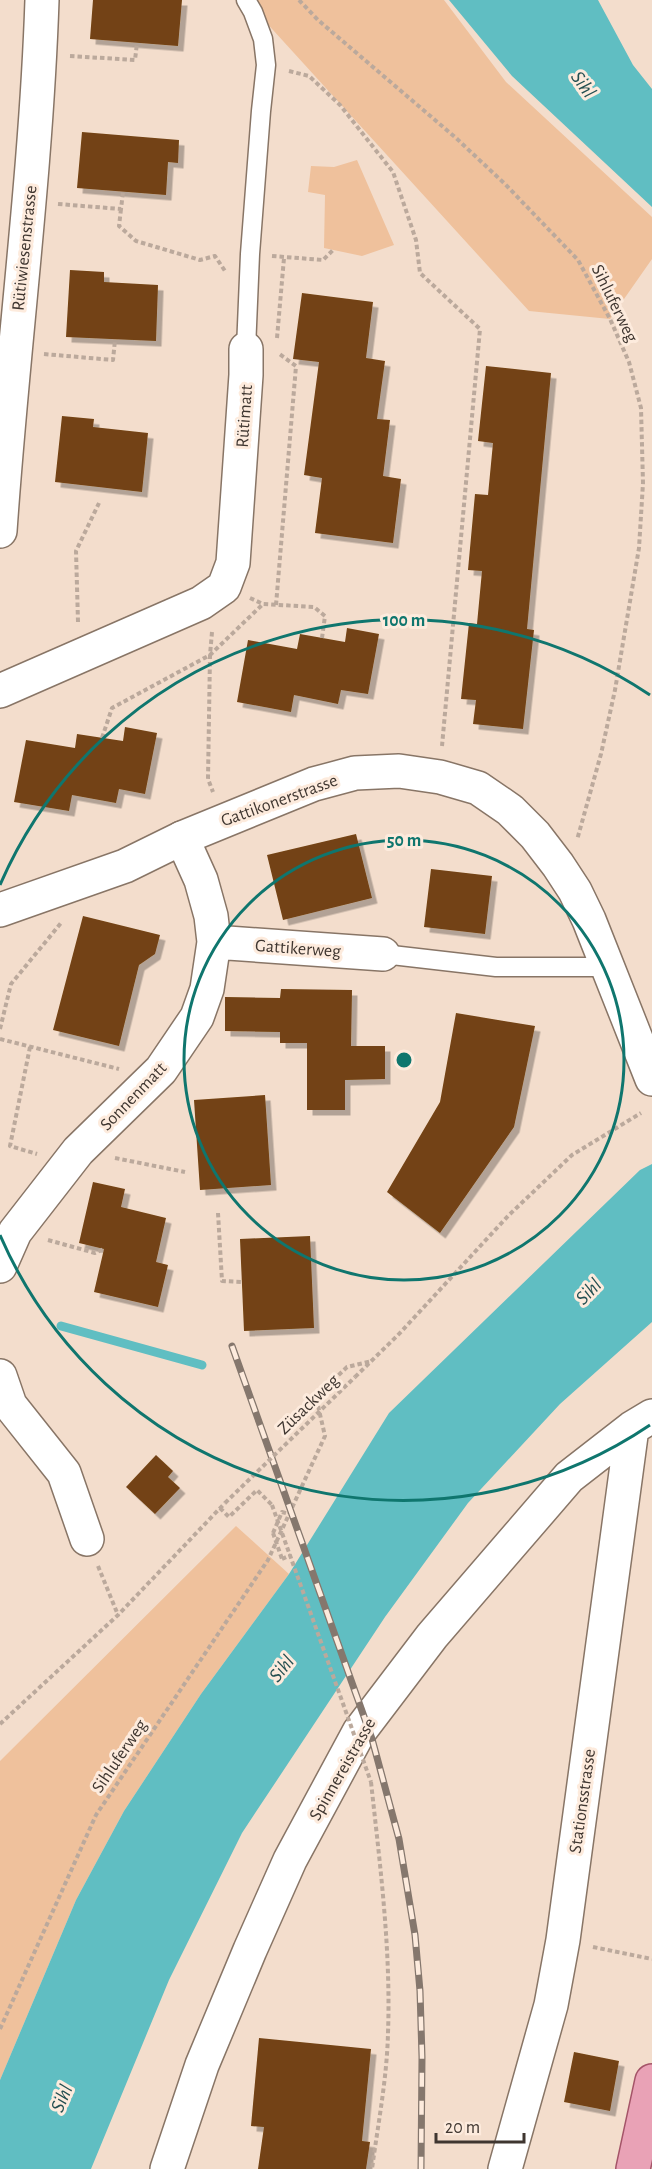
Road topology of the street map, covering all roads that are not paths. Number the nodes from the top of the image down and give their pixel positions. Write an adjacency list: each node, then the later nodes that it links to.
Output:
1 (42, 0): 4 (street, Rütiwiesenstrasse)
2 (246, 0): 3 (lane, Rütimatt)
3 (266, 346): 5 (street, Rütimatt)
4 (0, 531)
5 (0, 691)
6 (182, 838): 7 (street, Gattikonerstrasse); 8 (street, Sonnenmatt); 10 (street, Gattikonerstrasse)
7 (0, 910)
8 (214, 942): 9 (street, Gattikerweg); 12 (street, Sonnenmatt)
9 (383, 954): 10 (lane)
10 (609, 967): 11 (street, Gattikonerstrasse)
11 (651, 1075)
12 (0, 1266)
13 (0, 1376): 15 (street)
14 (642, 1422): 17 (street, Spinnereistrasse); 18 (street, Stationsstrasse)
15 (87, 1539)
16 (652, 2081): 19 (main road)
17 (167, 2169)
18 (505, 2169)
19 (633, 2169)

